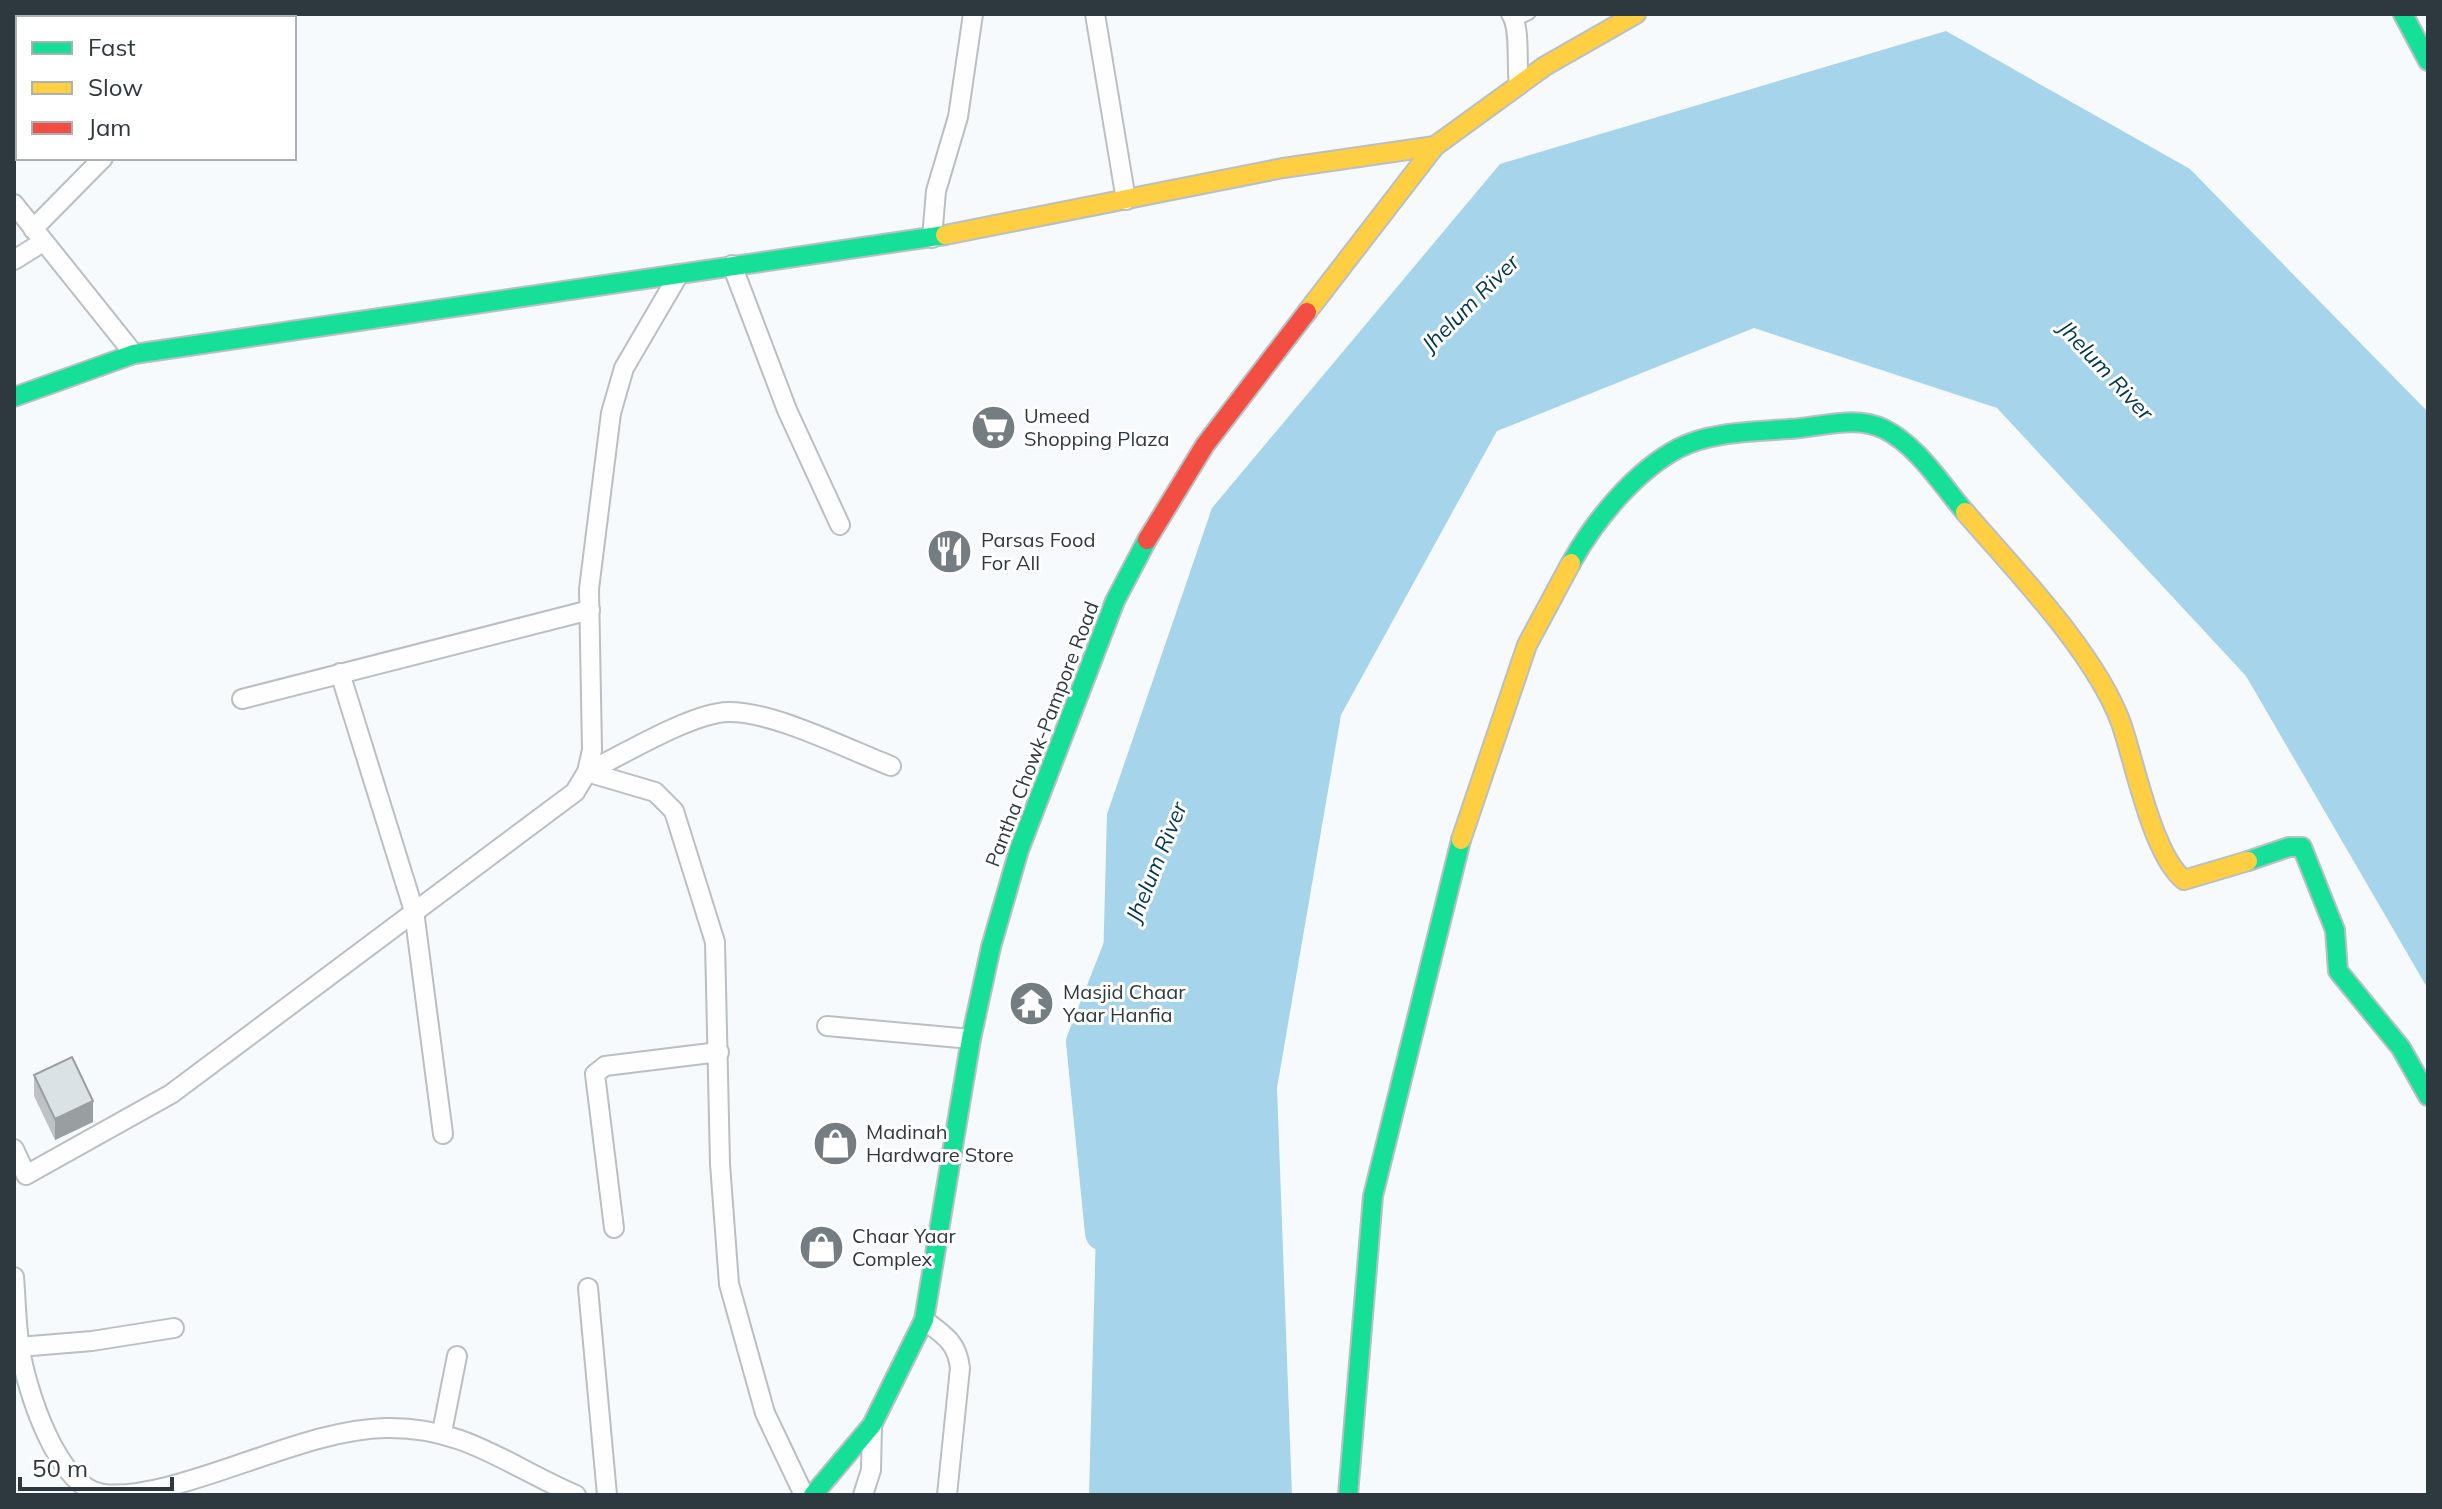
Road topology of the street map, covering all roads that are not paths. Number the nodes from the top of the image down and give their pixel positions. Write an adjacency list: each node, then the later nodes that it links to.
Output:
1 (973, 14): 13 (street)
2 (1095, 14): 10 (street)
3 (1636, 14): 7 (street, Pantha Chowk-Pampore Road)
4 (2403, 14): 6 (street)
5 (1519, 16): 7 (street)
6 (2428, 61)
7 (1519, 85): 8 (street, Pantha Chowk-Pampore Road)
8 (1435, 146): 10 (street); 27 (street, Pantha Chowk-Pampore Road)
9 (101, 160): 12 (street)
10 (1126, 200): 13 (street)
11 (14, 204): 12 (street)
12 (38, 235): 14 (street); 17 (street)
13 (932, 238): 15 (street)
14 (14, 260)
15 (732, 265): 16 (street); 19 (street)
16 (679, 274): 17 (street); 20 (street)
17 (134, 354): 18 (street)
18 (14, 397)
19 (840, 525)
20 (590, 610): 21 (street); 24 (street)
21 (340, 673): 22 (street); 25 (street)
22 (242, 699)
23 (891, 766): 24 (street)
24 (587, 772): 25 (street); 28 (street)
25 (414, 911): 30 (street); 32 (street)
26 (827, 1026): 27 (street)
27 (971, 1039): 36 (street, Pantha Chowk-Pampore Road)
28 (719, 1052): 33 (street); 45 (street)
29 (2428, 1096): 49 (street)
30 (443, 1134)
31 (14, 1149): 32 (street)
32 (20, 1179)
33 (614, 1228)
34 (14, 1277): 38 (street)
35 (588, 1288): 44 (street)
36 (924, 1320): 40 (street, Pantha Chowk-Pampore Road); 48 (street)
37 (174, 1328): 38 (street)
38 (19, 1347): 42 (street)
39 (457, 1356): 41 (street)
40 (872, 1425): 46 (street, Pantha Chowk-Pampore Road); 47 (street)
41 (442, 1432): 42 (street); 43 (street)
42 (148, 1492)
43 (576, 1495)
44 (607, 1495)
45 (804, 1495)
46 (813, 1495)
47 (863, 1495)
48 (947, 1495)
49 (1348, 1495)

